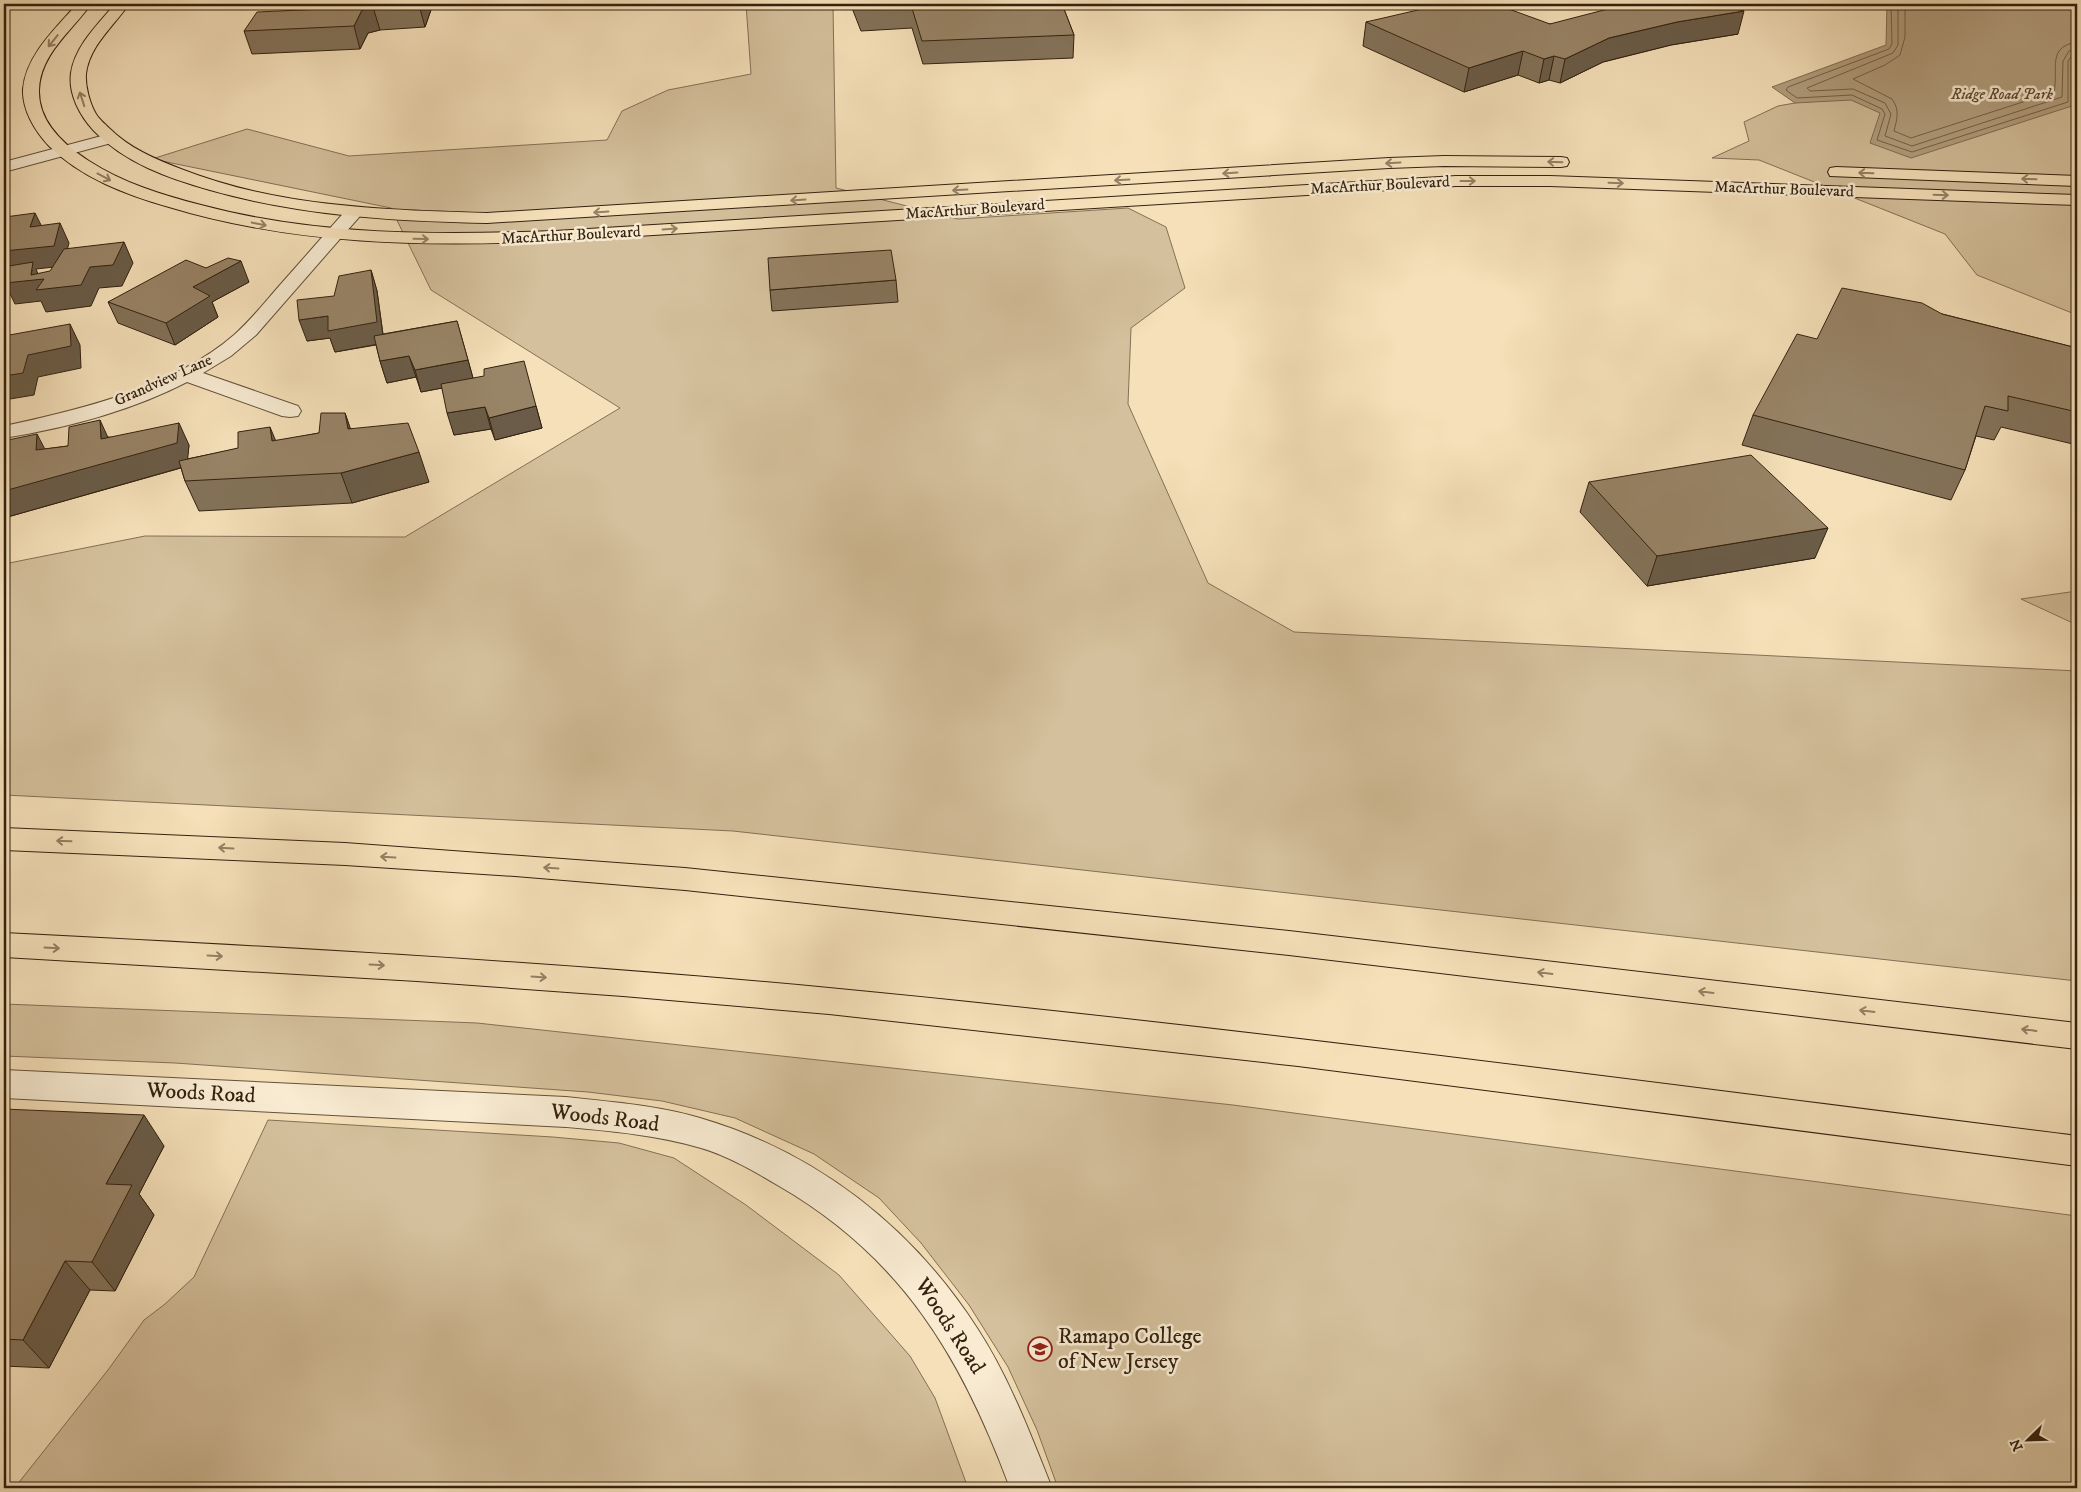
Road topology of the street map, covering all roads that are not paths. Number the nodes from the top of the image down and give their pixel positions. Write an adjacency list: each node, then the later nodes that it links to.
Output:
1 (84, 4): 4 (main road, MacArthur Boulevard, one-way to 4)
2 (122, 4): 3 (main road, MacArthur Boulevard, one-way to 2)
3 (109, 139): 4 (street); 12 (main road, MacArthur Boulevard)
4 (63, 151): 6 (street); 13 (main road, MacArthur Boulevard, one-way to 13)
5 (1580, 163): 12 (main road, MacArthur Boulevard, one-way to 12)
6 (4, 167)
7 (1822, 172): 8 (main road, MacArthur Boulevard, one-way to 7)
8 (1901, 174): 9 (main road, MacArthur Boulevard, one-way to 8); 10 (main road)
9 (2077, 181)
10 (1916, 194): 11 (main road, MacArthur Boulevard, one-way to 11); 13 (main road, MacArthur Boulevard, one-way to 10)
11 (2077, 200)
12 (354, 212): 13 (street, Grandview Lane)
13 (335, 234): 14 (street, Grandview Lane)
14 (185, 374): 15 (street); 16 (street, Grandview Lane)
15 (290, 411)
16 (4, 432)
17 (4, 839): 19 (main road, one-way to 17)
18 (4, 946): 21 (main road, one-way to 21)
19 (2077, 1036)
20 (4, 1084): 22 (street, Woods Road)
21 (2077, 1151)
22 (1031, 1488)

